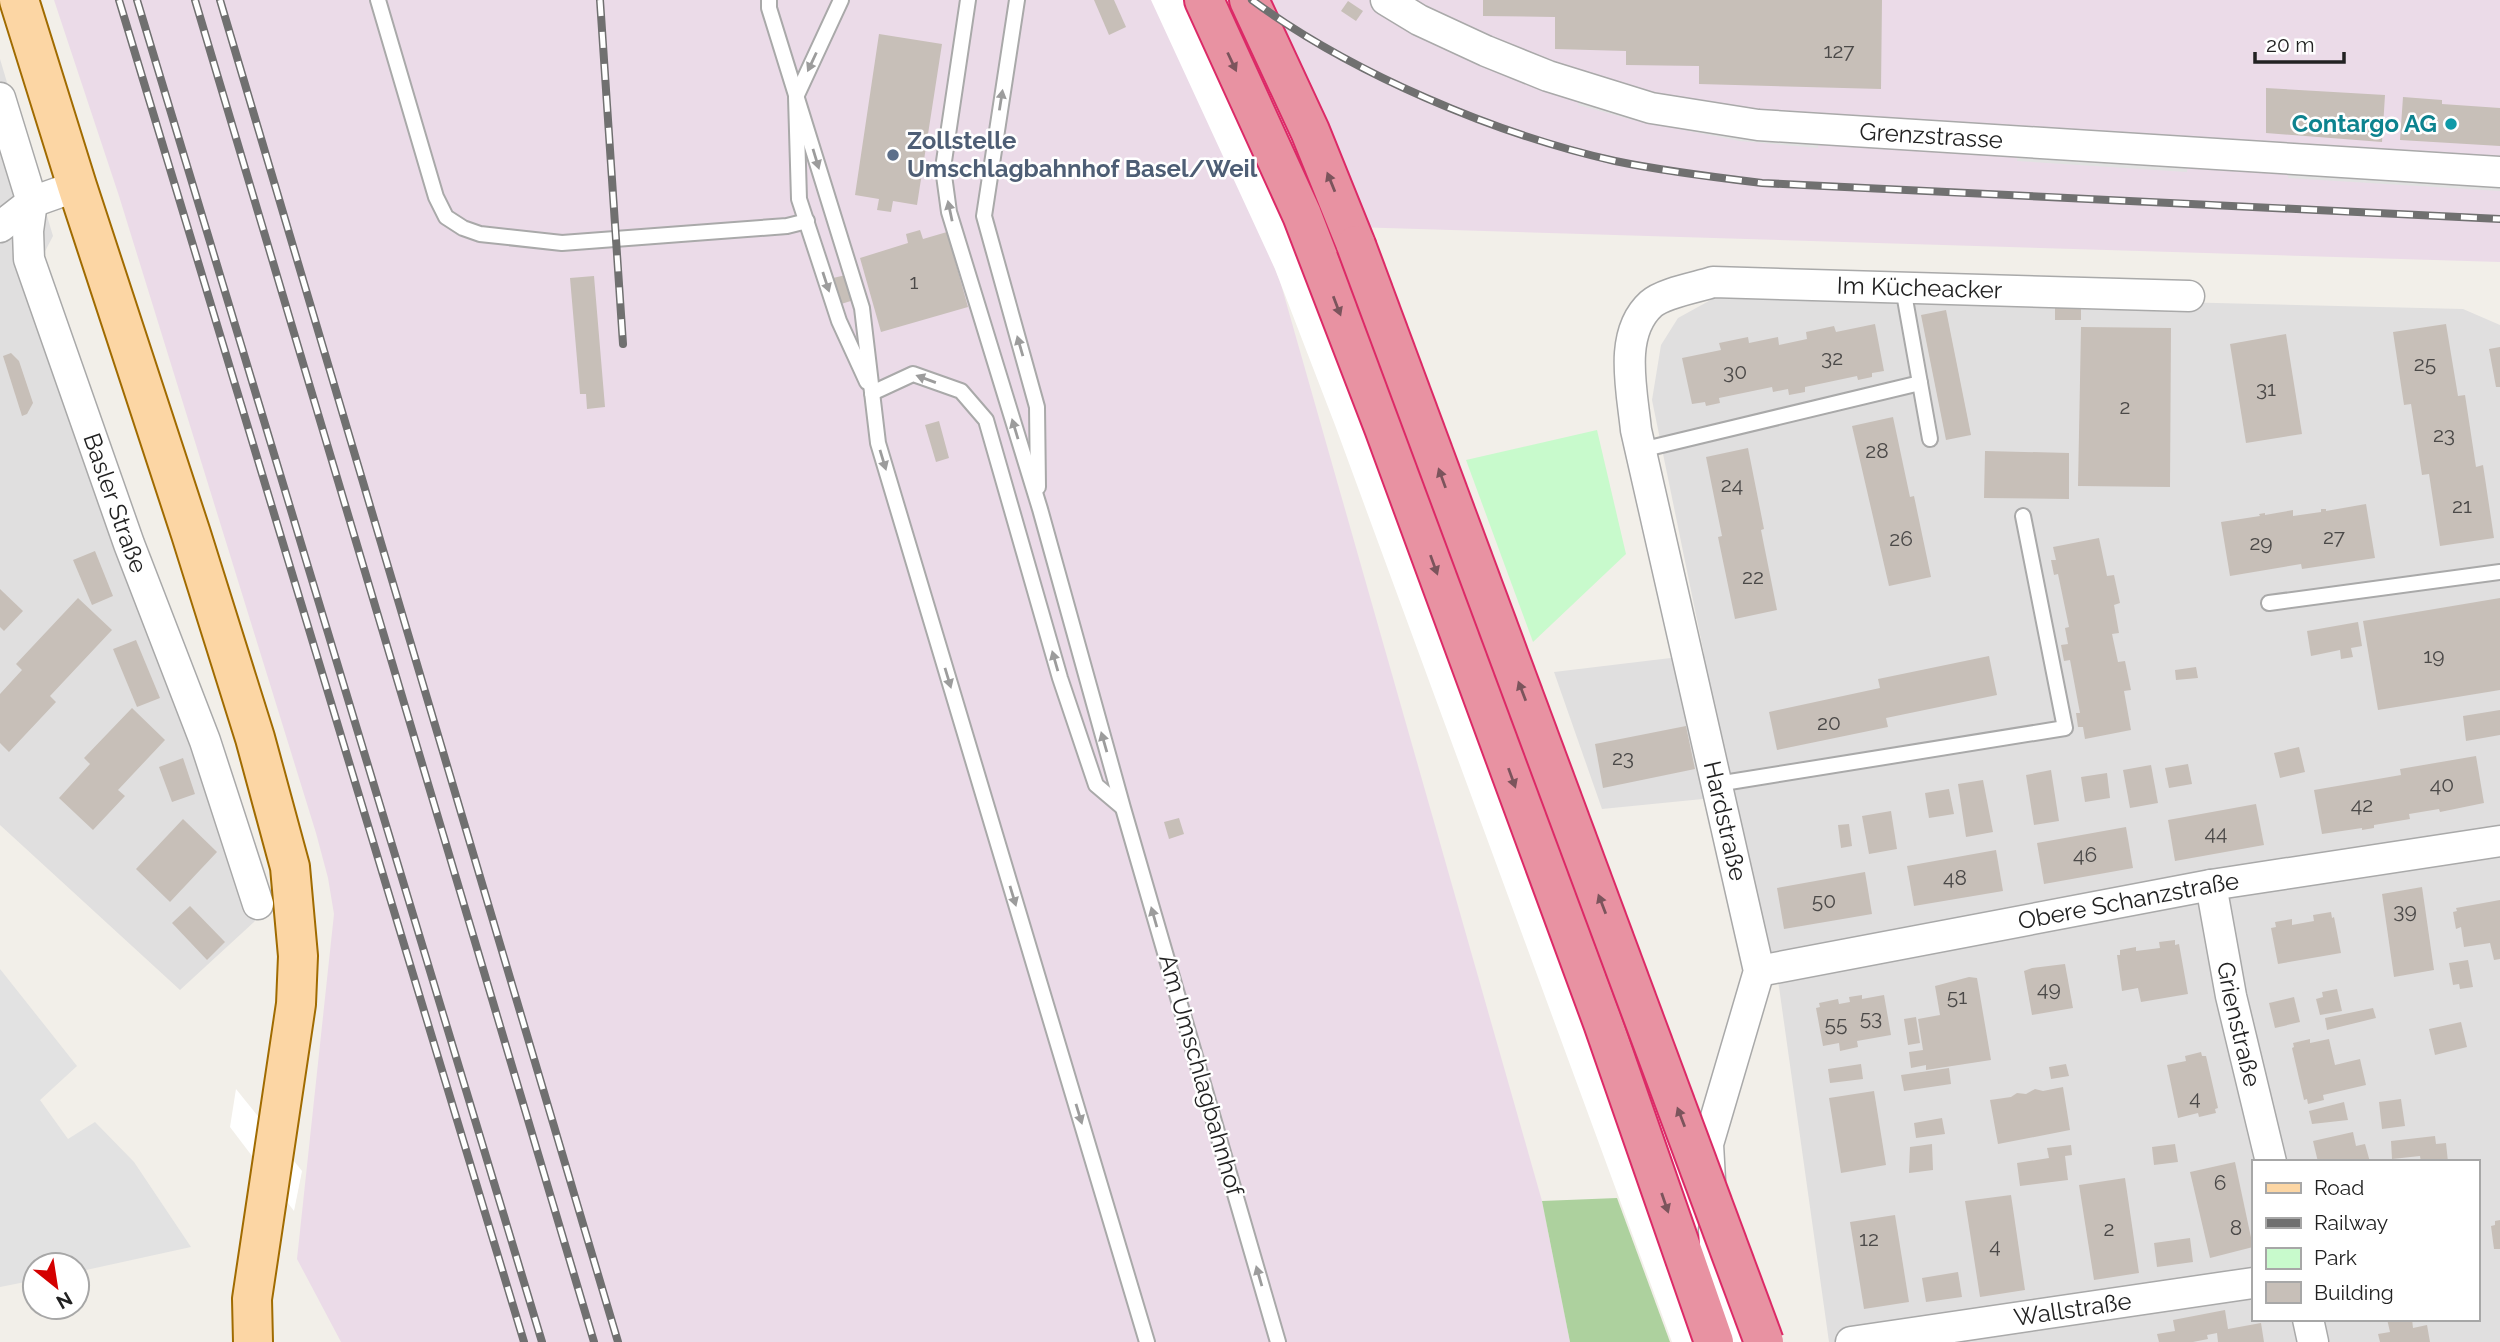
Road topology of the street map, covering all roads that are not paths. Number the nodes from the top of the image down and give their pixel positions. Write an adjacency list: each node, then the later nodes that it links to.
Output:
1 (19, 0): 13 (main road)
2 (378, 0): 15 (lane)
3 (769, 0): 10 (lane)
4 (841, 0): 10 (lane, one-way to 10)
5 (968, 0): 24 (lane, one-way to 5)
6 (1017, 0): 24 (lane, one-way to 6)
7 (1204, 0): 40 (highway, one-way to 40)
8 (1249, 0): 42 (highway, one-way to 8, bridge)
9 (1386, 0): 12 (street, Grenzstrasse)
10 (796, 97): 15 (lane); 21 (lane, one-way to 21)
11 (0, 99): 14 (street, Basler Straße)
12 (2500, 172)
13 (76, 186): 14 (street); 37 (main road)
14 (32, 202): 16 (street); 32 (street, Basler Straße)
15 (807, 221): 21 (lane, one-way to 21)
16 (0, 227)
17 (1903, 288): 18 (street, Im Kücheacker); 19 (street, Im Kücheacker); 20 (lane)
18 (2189, 296)
19 (1653, 302): 23 (street, Hardstraße)
20 (1920, 383): 22 (lane); 23 (lane)
21 (872, 393): 29 (lane, one-way to 21); 38 (lane, one-way to 38)
22 (1930, 439)
23 (1641, 450): 28 (street, Hardstraße)
24 (1040, 509): 29 (lane, Am Umschlagbahnhof, one-way to 24)
25 (2023, 516): 28 (lane)
26 (2500, 572): 27 (lane)
27 (2269, 603)
28 (1717, 784): 33 (street, Hardstraße)
29 (1123, 808): 39 (lane, Am Umschlagbahnhof, one-way to 29)
30 (2500, 841): 31 (street, Obere Schanzstraße)
31 (2211, 885): 33 (street, Obere Schanzstraße); 34 (street, Grienstraße)
32 (258, 904)
33 (1759, 971): 41 (street, Hardstraße)
34 (2271, 1160)
35 (2252, 1283): 43 (street, Wallstraße)
36 (2308, 1321): 44 (street)
37 (253, 1342)
38 (1147, 1342)
39 (1278, 1342)
40 (1714, 1342)
41 (1733, 1342)
42 (1764, 1342)
43 (1851, 1342)
44 (2313, 1342)

